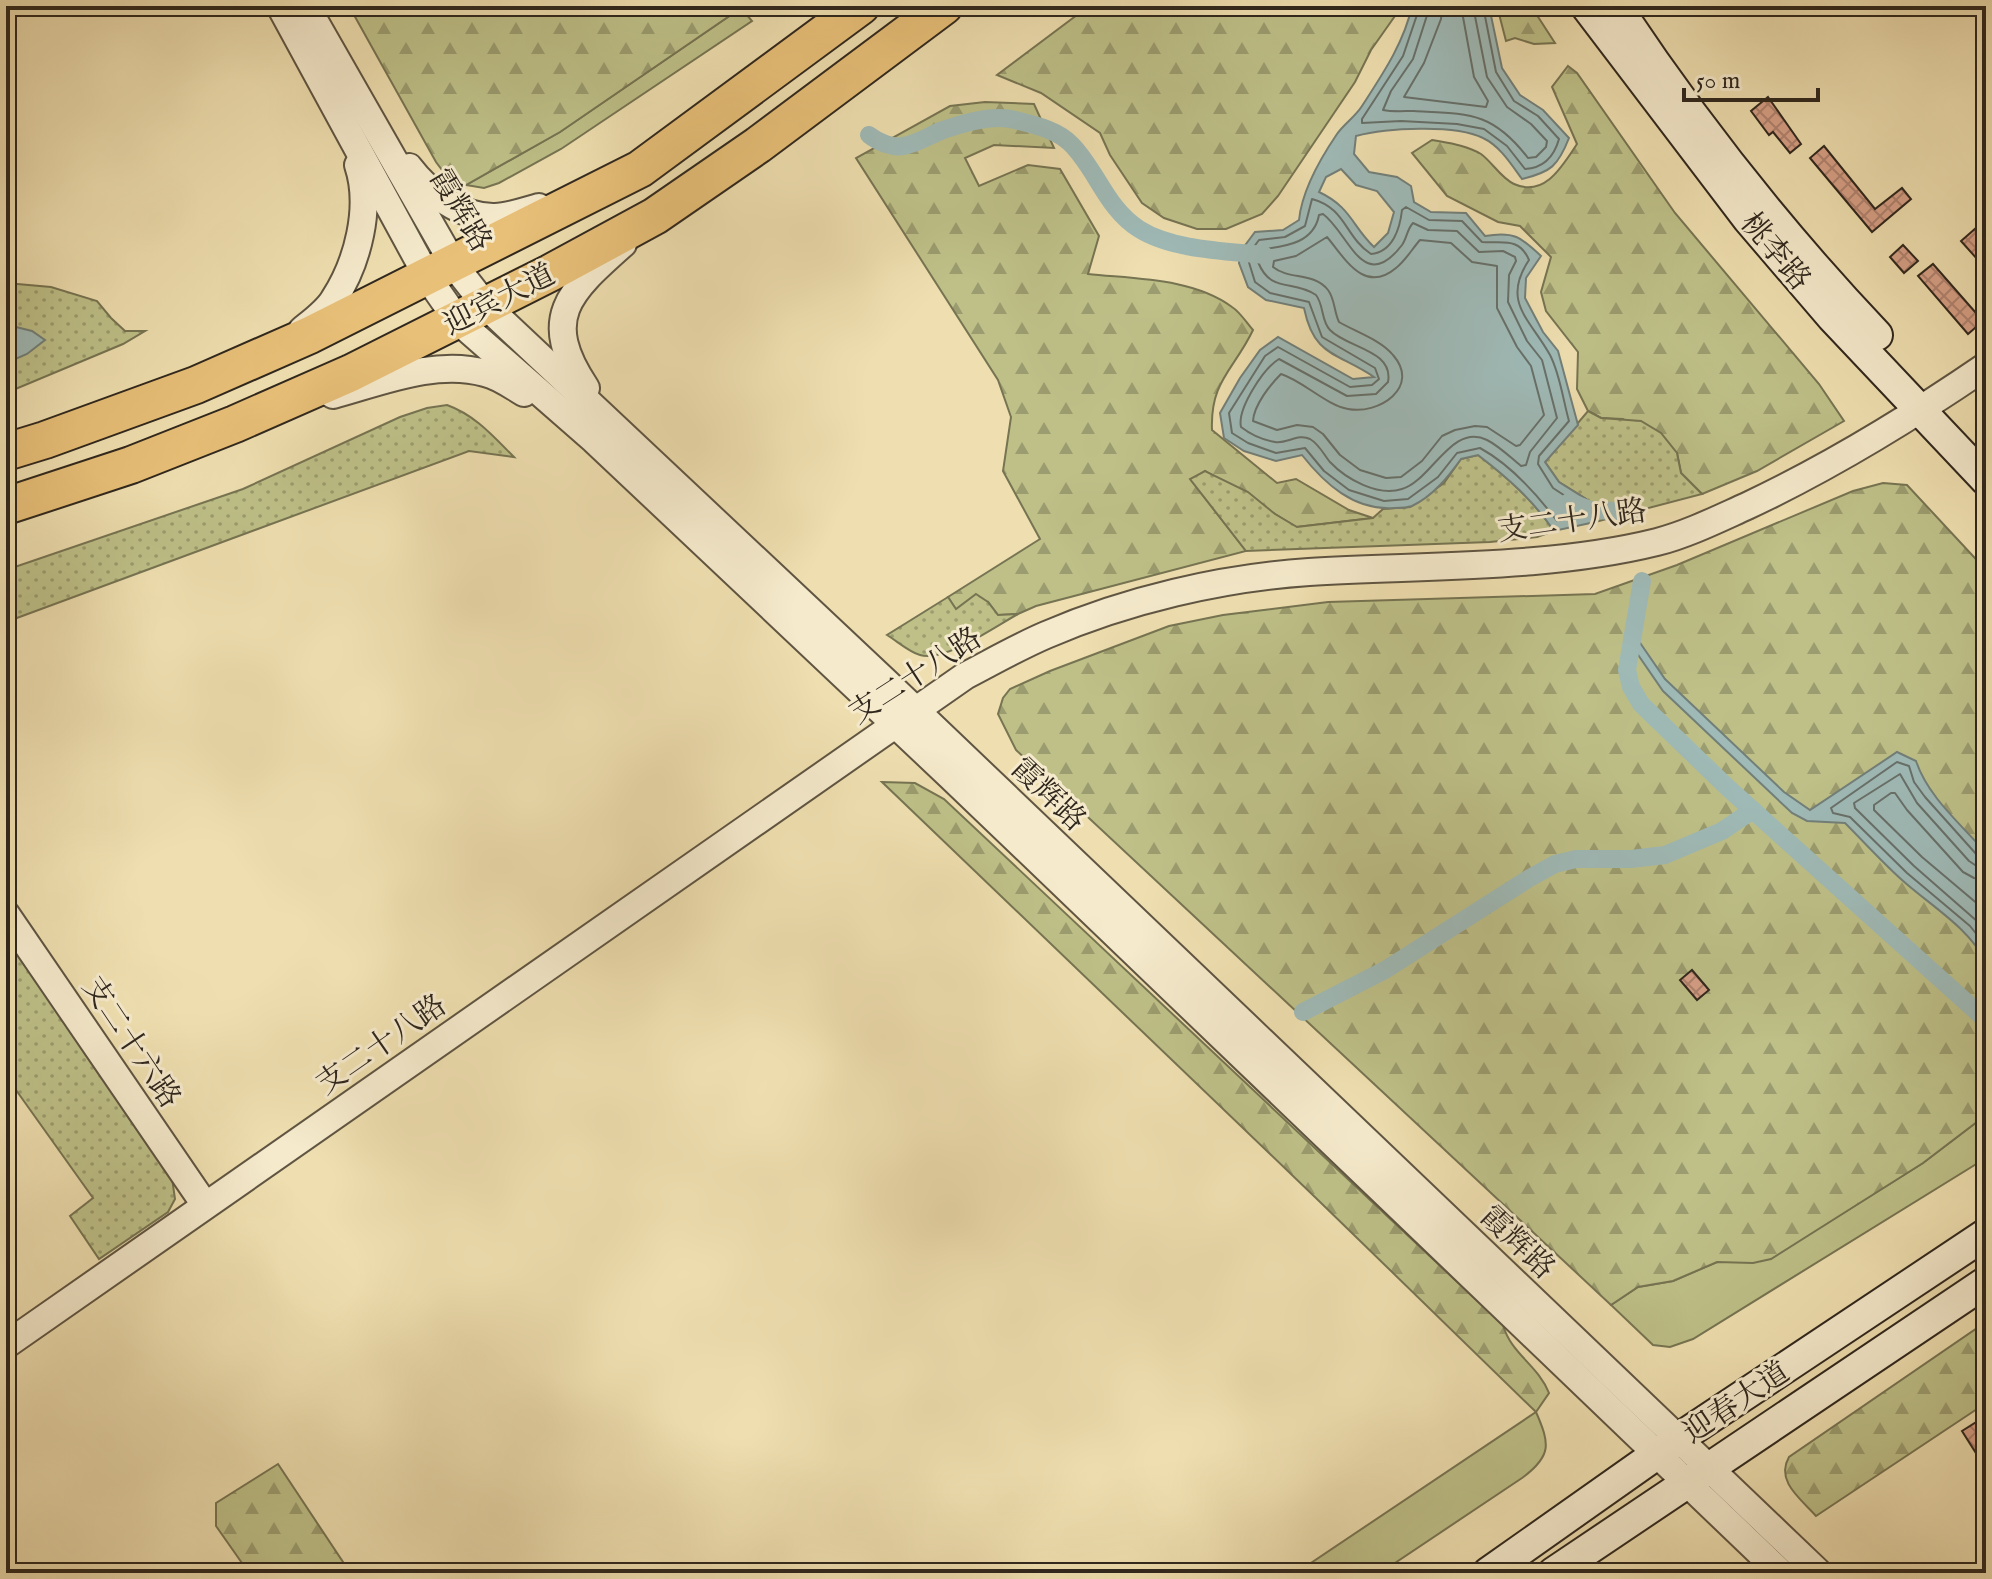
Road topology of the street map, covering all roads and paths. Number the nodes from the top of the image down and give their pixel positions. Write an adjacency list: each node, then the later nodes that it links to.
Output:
1 (280, 6): 7 (street, 霞辉路)
2 (306, 6): 7 (street, 霞辉路)
3 (861, 6): 8 (highway, 迎宾大道)
4 (944, 6): 9 (highway, 迎宾大道)
5 (1586, 6): 14 (main road, 桃李路)
6 (1616, 6): 14 (main road, 桃李路)
7 (356, 120): 8 (street); 10 (street, 霞辉路); 12 (street)
8 (640, 169): 10 (highway, 迎宾大道)
9 (655, 216): 11 (highway, 迎宾大道); 15 (street)
10 (441, 271): 11 (street, 霞辉路); 12 (highway, 迎宾大道)
11 (472, 313): 15 (street, 霞辉路); 16 (highway, 迎宾大道)
12 (253, 360): 18 (highway, 迎宾大道)
13 (1986, 366): 14 (street, 支二十八路)
14 (1928, 403): 17 (main road, 桃李路); 19 (main road, 桃李路); 21 (street, 支二十八路)
15 (603, 432): 16 (street); 21 (street, 霞辉路)
16 (177, 447): 20 (highway, 迎宾大道)
17 (1986, 449)
18 (6, 452)
19 (1986, 480)
20 (6, 506)
21 (905, 717): 23 (street, 支二十八路); 29 (street, 霞辉路)
22 (6, 914): 23 (street, 支二十六路)
23 (205, 1205): 26 (street, 支二十八路)
24 (1986, 1234): 27 (main road, 迎春大道)
25 (1986, 1282): 28 (main road, 迎春大道)
26 (6, 1345)
27 (1806, 1355): 28 (main road); 29 (main road, 迎春大道)
28 (1828, 1387): 30 (main road, 迎春大道)
29 (1668, 1447): 30 (street, 霞辉路); 31 (main road, 迎春大道)
30 (1698, 1475): 33 (main road, 迎春大道); 34 (street, 霞辉路); 35 (street, 霞辉路)
31 (1526, 1562): 32 (main road, 迎春大道)
32 (1488, 1573)
33 (1553, 1573)
34 (1781, 1573)
35 (1819, 1573)

